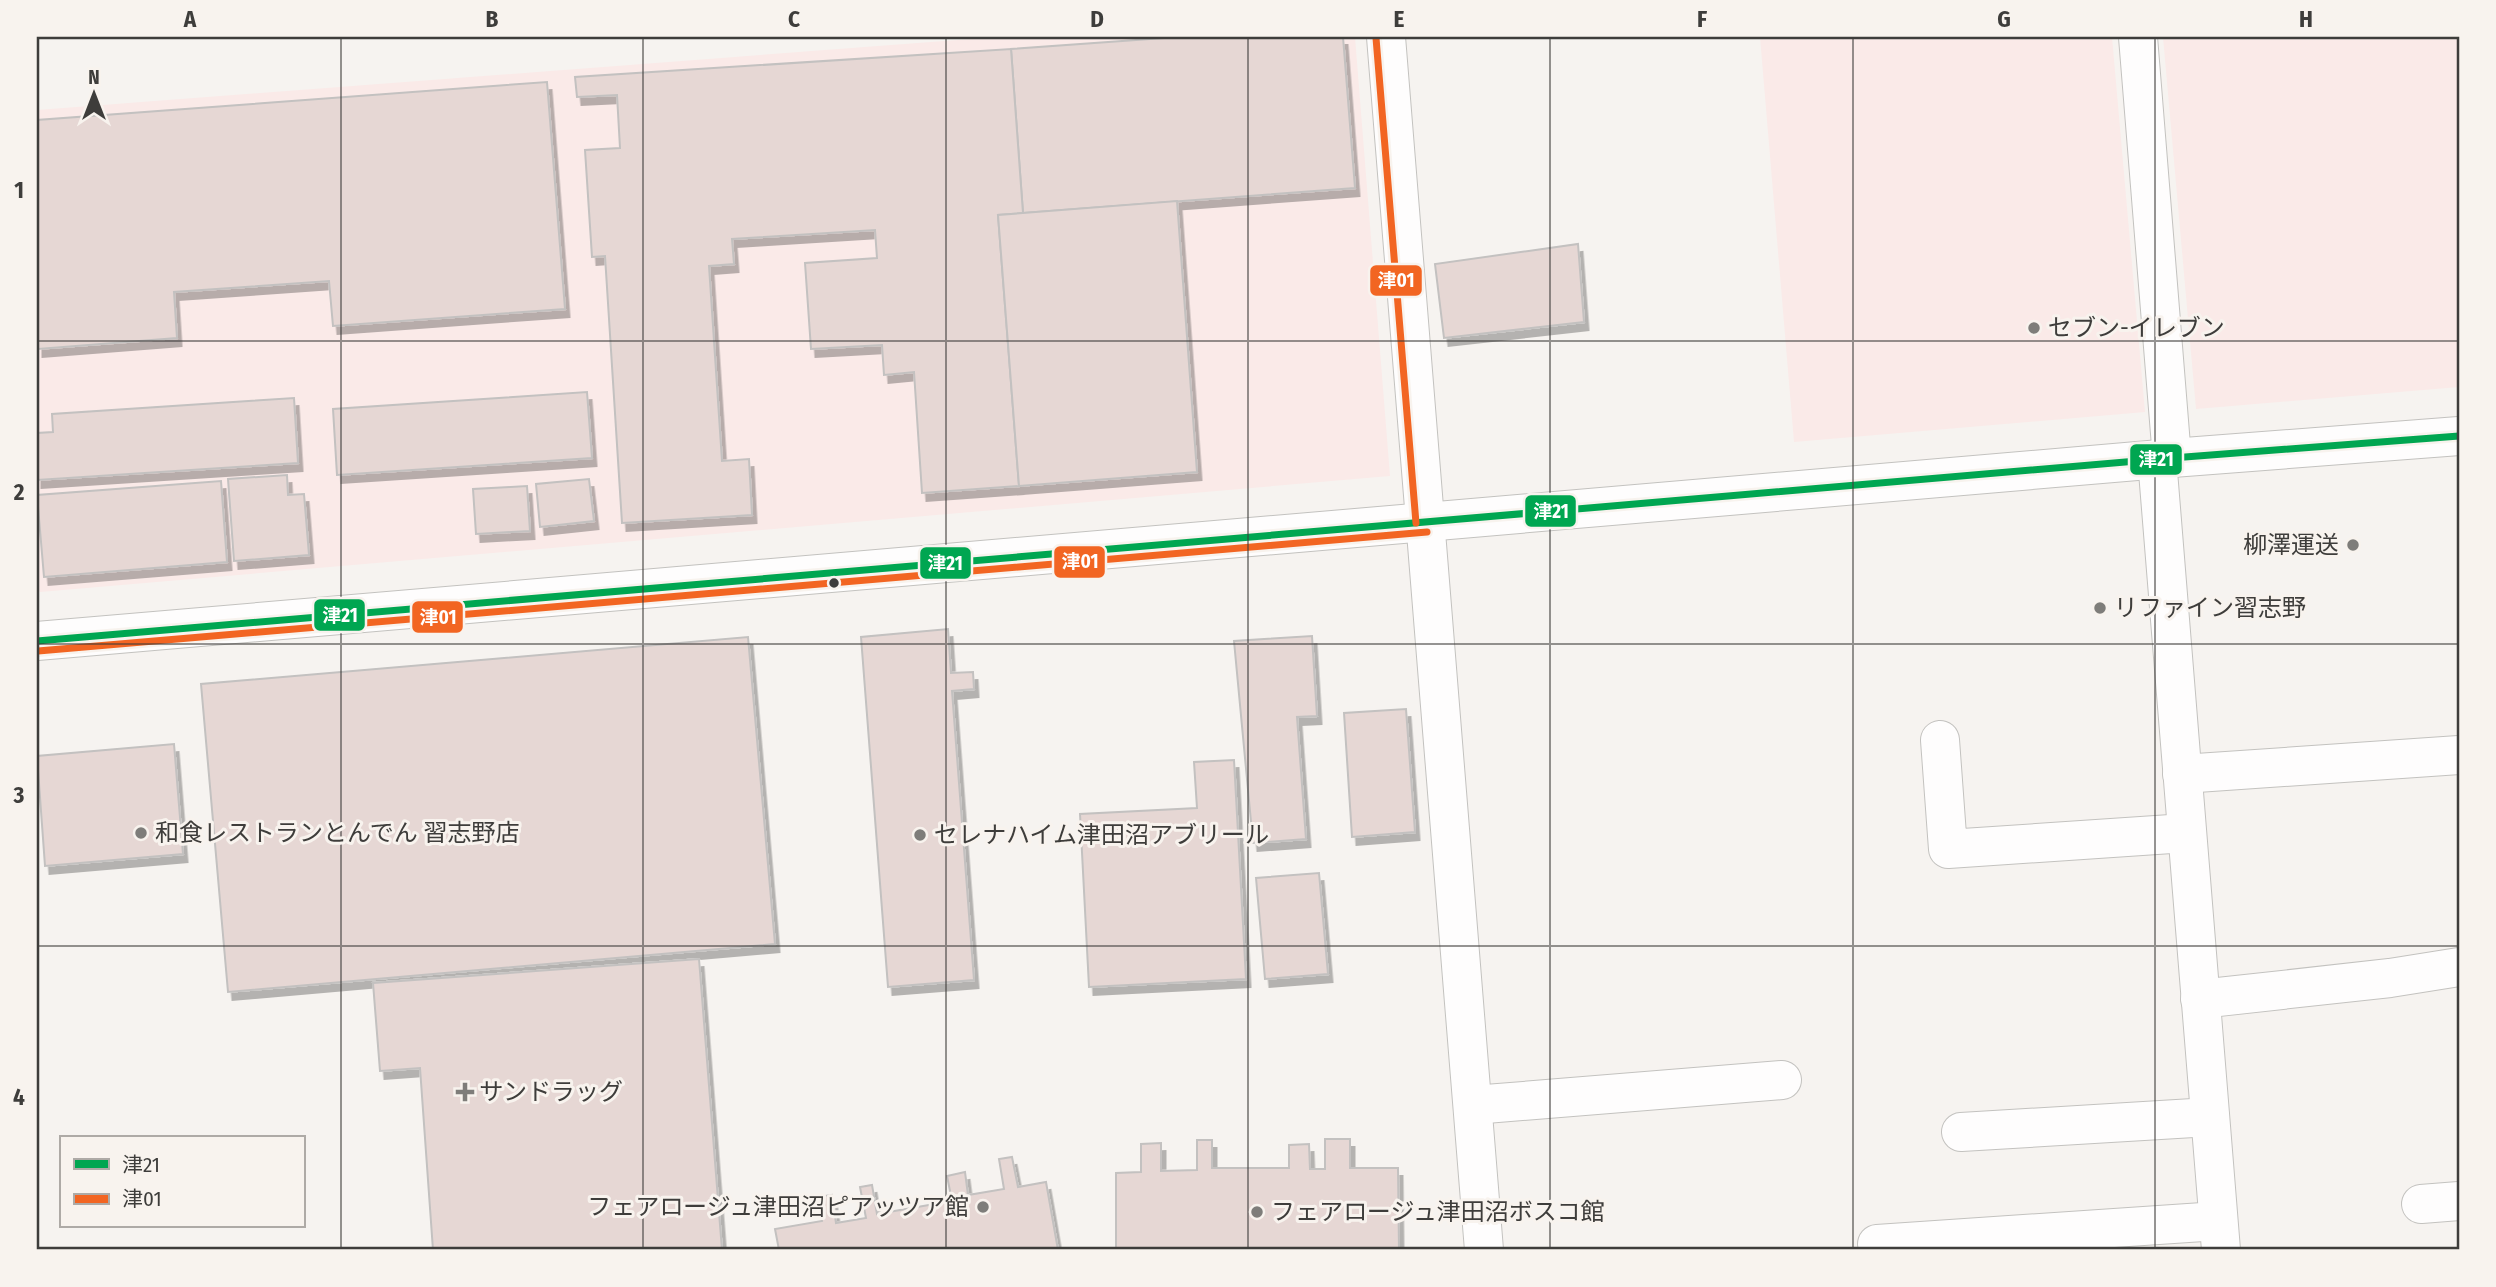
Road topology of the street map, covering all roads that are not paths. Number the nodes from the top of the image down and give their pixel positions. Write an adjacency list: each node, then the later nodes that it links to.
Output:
1 (1386, 37): 5 (street)
2 (2138, 37): 4 (street)
3 (2459, 436): 4 (street)
4 (2164, 458): 5 (street); 9 (street)
5 (1426, 522): 6 (street); 14 (street)
6 (37, 641)
7 (1940, 740): 10 (street)
8 (2459, 755): 9 (street)
9 (2182, 774): 10 (street)
10 (2186, 833): 12 (street)
11 (2459, 967): 12 (street)
12 (2200, 999): 15 (street)
13 (1783, 1080): 14 (street)
14 (1473, 1105): 21 (street)
15 (2210, 1116): 16 (street); 19 (street)
16 (1961, 1132)
17 (2459, 1201): 18 (street)
18 (2421, 1204)
19 (2219, 1236): 20 (street)
20 (1877, 1244)
21 (1484, 1250)

